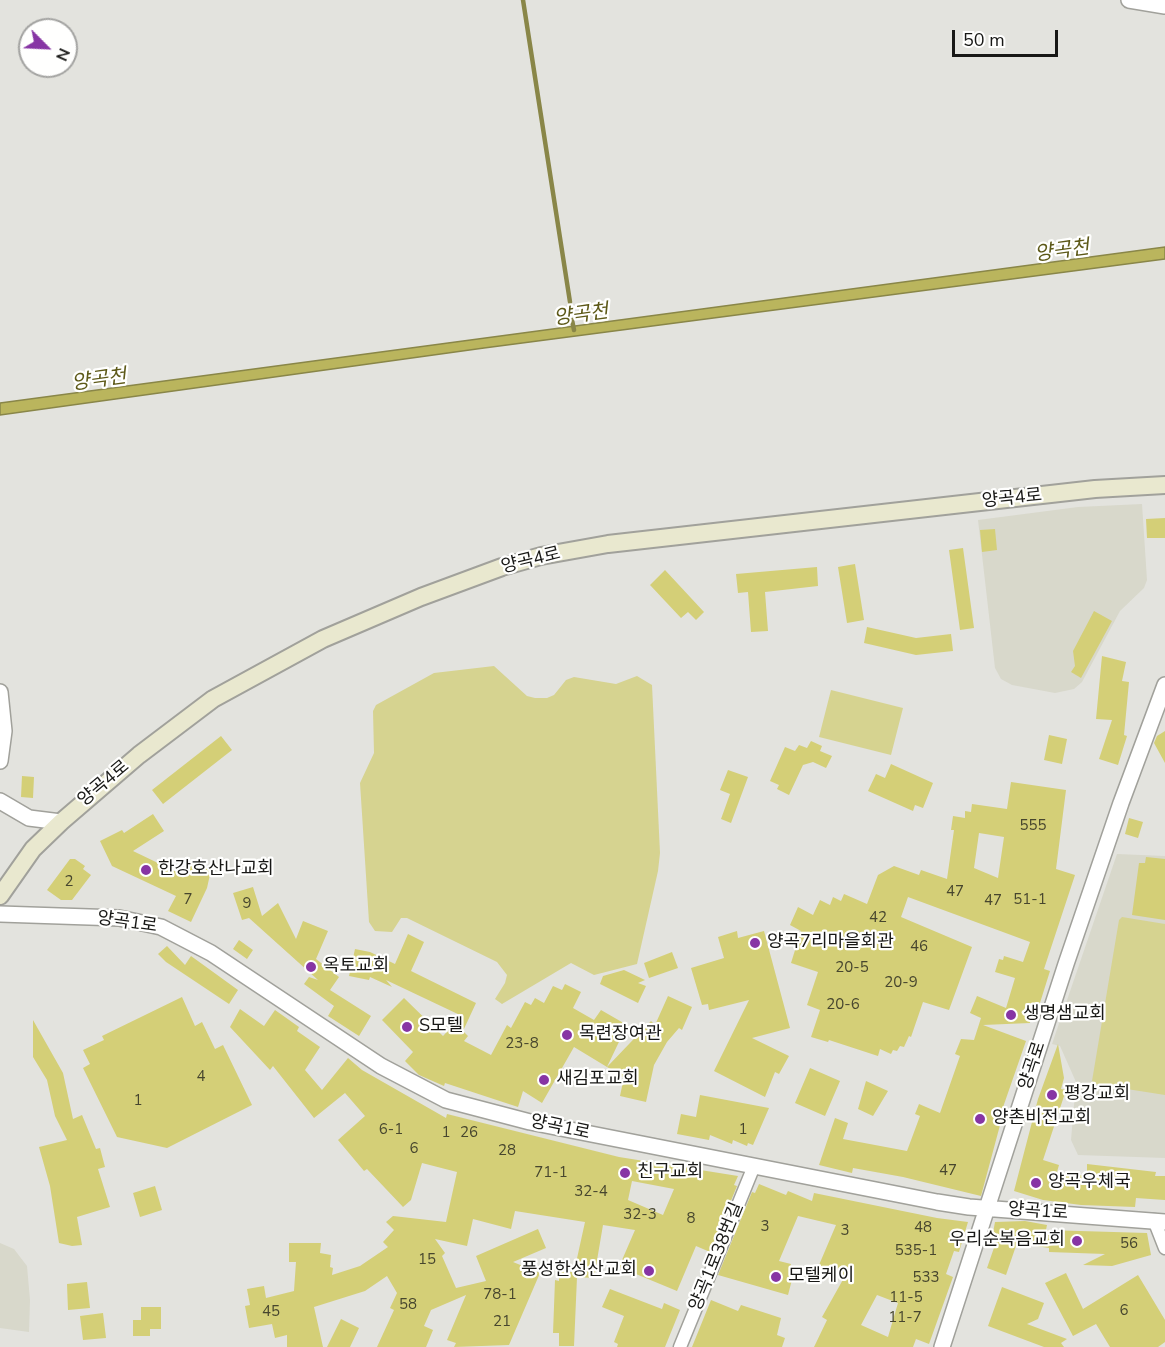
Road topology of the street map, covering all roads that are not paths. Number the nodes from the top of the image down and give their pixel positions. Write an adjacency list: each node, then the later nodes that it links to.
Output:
1 (1129, 0): 2 (street)
2 (1165, 6)
3 (1165, 485): 8 (main road, 양곡4로)
4 (1165, 685): 12 (street, 양곡로)
5 (0, 692): 6 (street)
6 (0, 761)
7 (0, 801): 8 (street)
8 (61, 822): 9 (main road, 양곡4로)
9 (0, 896)
10 (0, 914): 11 (street, 양곡1로)
11 (754, 1166): 12 (street, 양곡1로); 16 (street, 양곡1로38번길)
12 (987, 1208): 13 (street, 양곡1로); 15 (street, 양곡로)
13 (1159, 1221): 14 (street)
14 (1165, 1248)
15 (945, 1346)
16 (681, 1347)

